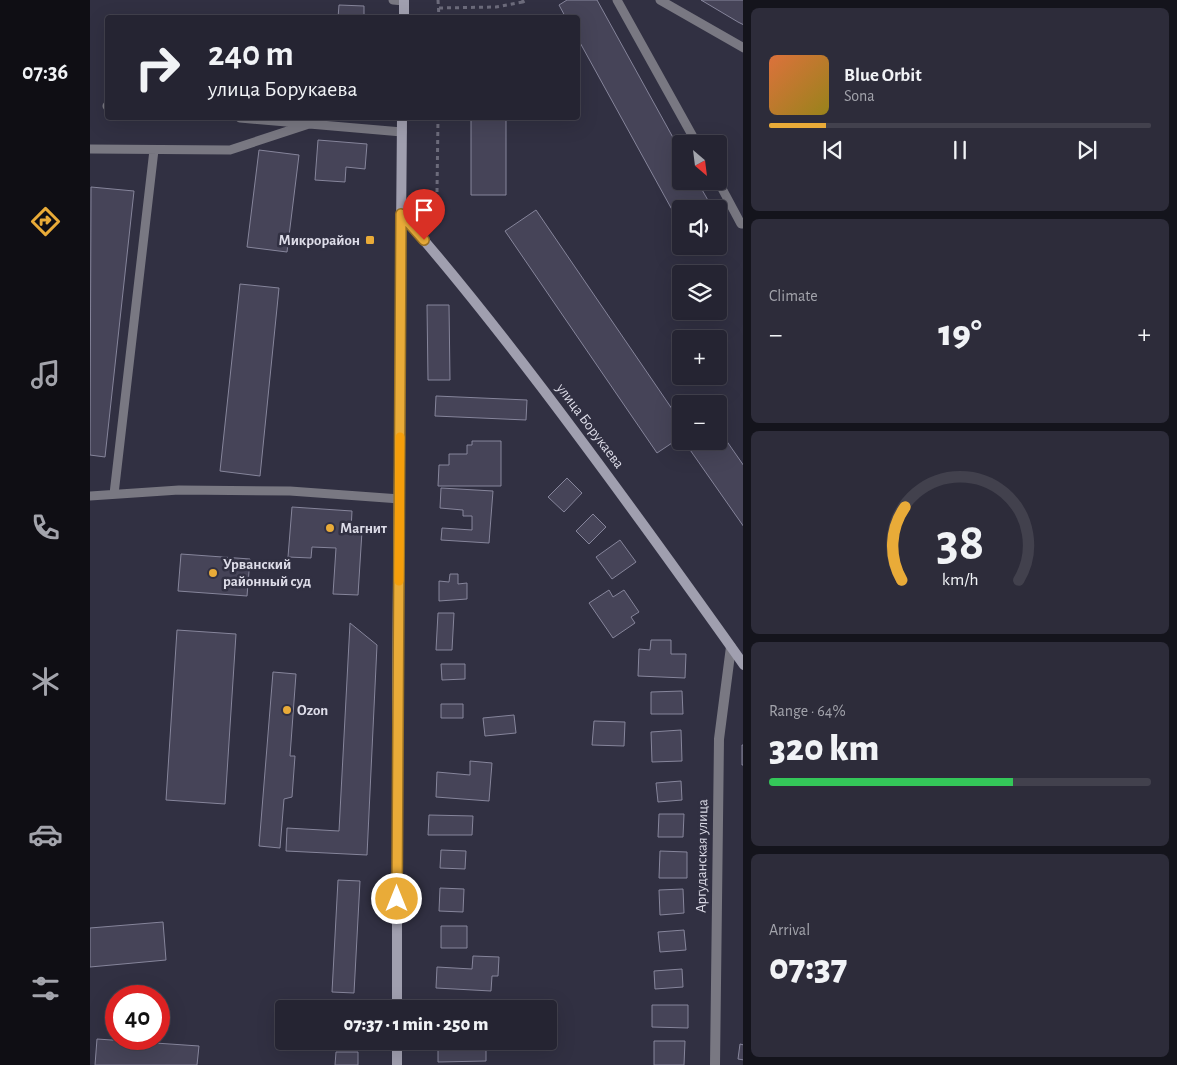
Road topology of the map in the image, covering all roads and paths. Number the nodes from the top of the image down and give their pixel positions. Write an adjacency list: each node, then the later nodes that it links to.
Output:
1 (401, 0): 8 (street)
2 (438, 0): 7 (path)
3 (527, 0): 6 (path)
4 (617, 0): 16 (lane)
5 (660, 0): 10 (lane)
6 (523, 1): 7 (path)
7 (439, 8): 9 (path)
8 (404, 15)
9 (439, 15)
10 (743, 48)
11 (263, 120): 14 (lane)
12 (402, 120): 15 (street)
13 (438, 120): 20 (path)
14 (309, 124): 15 (lane); 18 (lane)
15 (402, 132): 21 (street)
16 (692, 135)
17 (90, 149): 18 (lane)
18 (154, 150): 23 (lane)
19 (723, 190): 22 (lane)
20 (437, 192)
21 (401, 214): 25 (street); 26 (street, улица Борукаева)
22 (743, 224)
23 (114, 494): 24 (lane); 25 (lane)
24 (90, 496)
25 (400, 499): 28 (street)
26 (731, 647): 27 (street, улица Борукаева); 31 (street, Аргуданская улица)
27 (743, 665)
28 (397, 1000)
29 (397, 1050): 30 (street)
30 (397, 1065)
31 (715, 1065)

